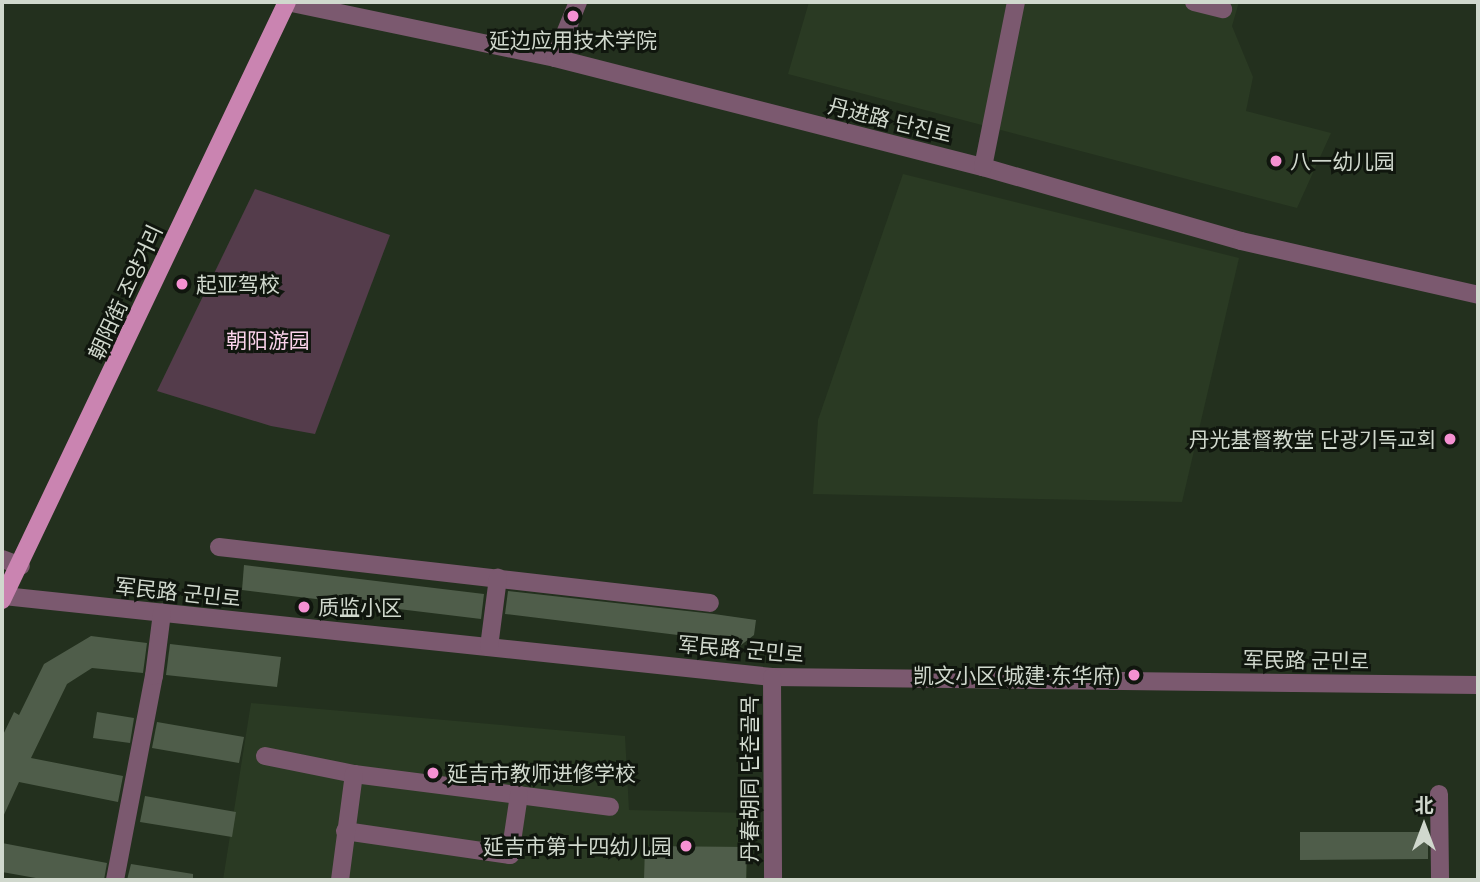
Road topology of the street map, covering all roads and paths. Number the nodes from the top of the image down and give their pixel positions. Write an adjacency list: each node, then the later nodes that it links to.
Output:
1 (287, 2): 6 (street, 丹进路 단진로); 11 (main road, 朝阳街 조양거리)
2 (578, 2): 6 (street)
3 (1016, 2): 7 (street)
4 (1194, 2): 5 (street)
5 (1223, 9)
6 (555, 58): 7 (street, 丹进路 단진로)
7 (983, 167): 8 (street, 丹进路 단진로)
8 (1478, 295)
9 (219, 547): 12 (street)
10 (2, 559): 11 (street)
11 (20, 566): 13 (main road, 朝阳街 조양거리)
12 (498, 578): 14 (street); 16 (street)
13 (3, 598): 15 (street, 军民路 군민로)
14 (710, 603)
15 (162, 613): 16 (street, 军民路 군민로); 25 (street)
16 (489, 647): 17 (street, 军民路 군민로)
17 (772, 677): 18 (street, 军民路 군민로); 27 (street, 丹春胡同 단춘골목)
18 (1478, 685)
19 (265, 757): 20 (street)
20 (354, 774): 22 (street); 24 (street)
21 (1439, 794): 28 (street)
22 (519, 795): 23 (street); 24 (street)
23 (610, 807)
24 (345, 831): 26 (street)
25 (115, 880)
26 (340, 880)
27 (773, 880)
28 (1440, 880)

